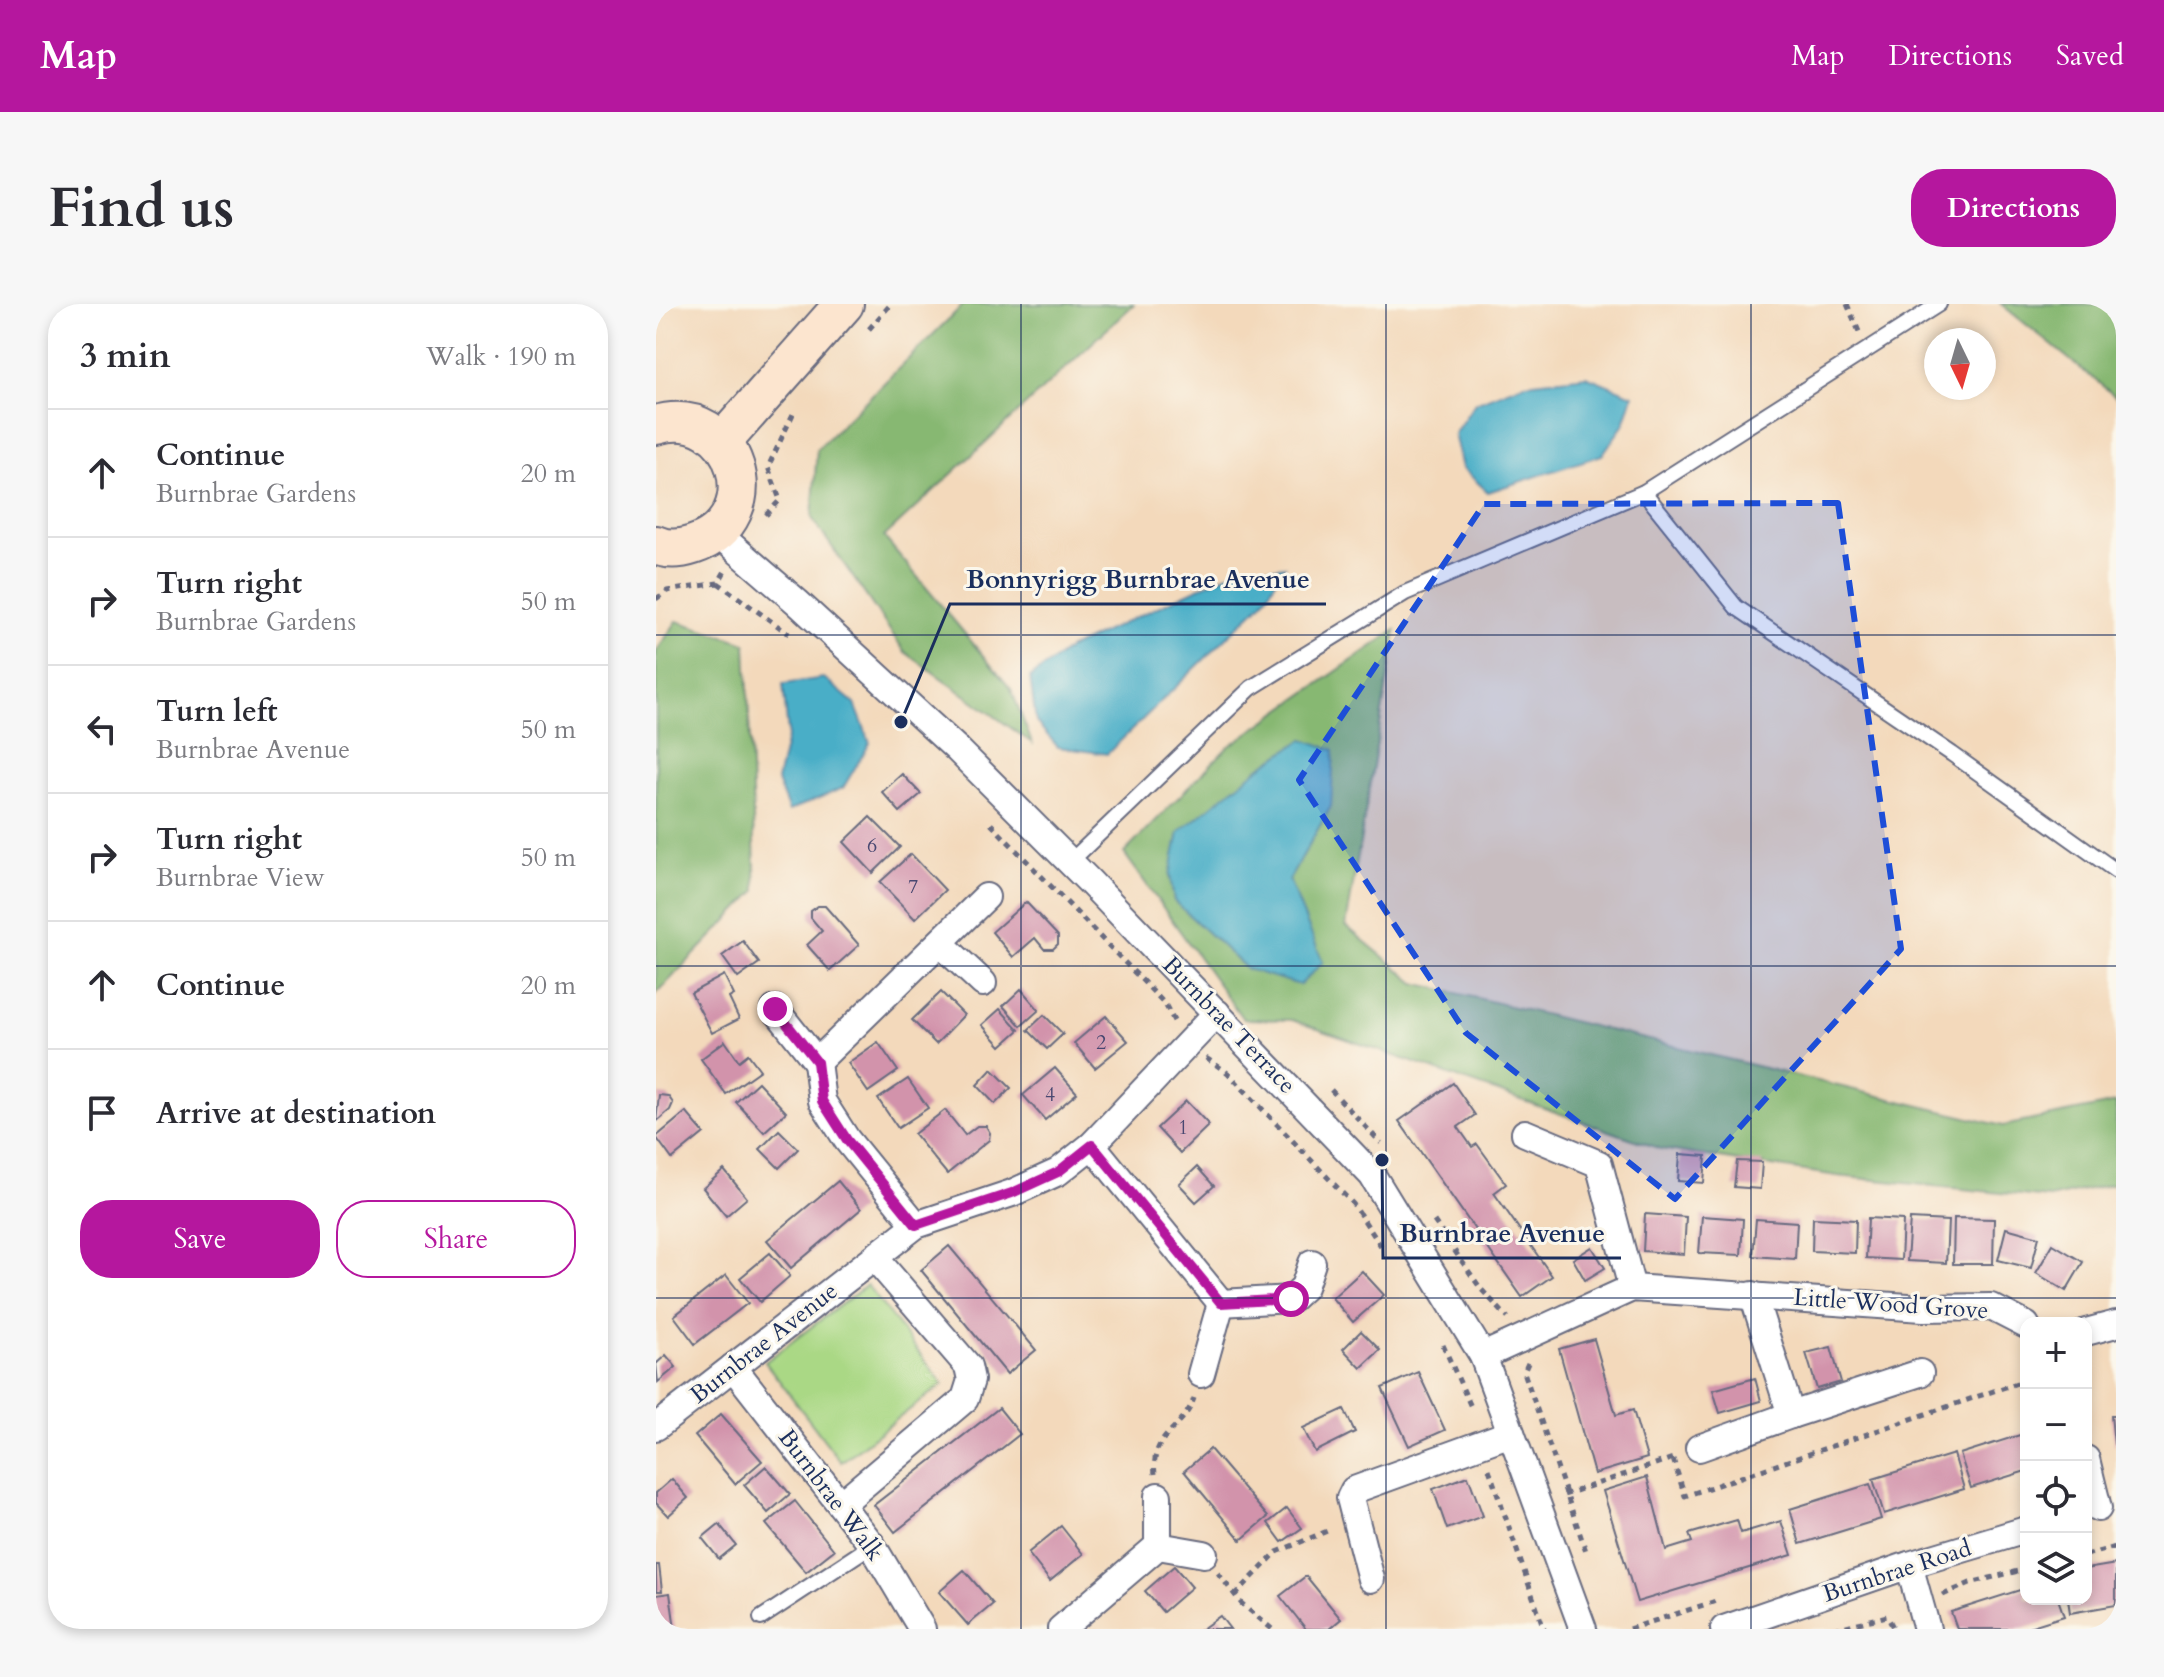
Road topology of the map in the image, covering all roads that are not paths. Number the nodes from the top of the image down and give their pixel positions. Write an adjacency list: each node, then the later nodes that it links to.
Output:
1 (1939, 304): 5 (lane)
2 (853, 320): 4 (main road)
3 (656, 425): 4 (main road)
4 (722, 442): 6 (main road)
5 (1644, 492): 8 (lane); 9 (lane)
6 (727, 541): 7 (main road); 8 (street, Burnbrae Terrace)
7 (656, 545)
8 (1070, 862): 14 (street, Burnbrae Terrace)
9 (2116, 871)
10 (986, 897): 11 (street)
11 (940, 943): 12 (street); 15 (street)
12 (983, 983)
13 (775, 1009): 15 (street)
14 (1217, 1013): 17 (street, Burnbrae Avenue); 27 (street, Burnbrae Terrace)
15 (817, 1062): 18 (street)
16 (1525, 1133): 21 (street)
17 (1092, 1145): 18 (street, Burnbrae Avenue); 23 (street)
18 (916, 1225): 19 (street, Burnbrae Avenue)
19 (875, 1258): 28 (street, Burnbrae Avenue); 37 (street)
20 (1312, 1263): 23 (street)
21 (1632, 1288): 22 (street, Little Wood Grove); 27 (street, Little Wood Grove)
22 (1753, 1295): 24 (street, Little Wood Grove); 31 (street, Little Wood Grove)
23 (1221, 1303): 30 (street)
24 (2020, 1322)
25 (2116, 1324): 26 (street)
26 (2092, 1330)
27 (1483, 1356): 33 (street, Burnbrae Terrace)
28 (733, 1367): 32 (street, Burnbrae Avenue); 37 (street, Burnbrae Walk)
29 (1920, 1373): 31 (street)
30 (1201, 1374)
31 (1791, 1415): 34 (street)
32 (656, 1427)
33 (1511, 1433): 44 (street); 49 (street, Burnbrae Terrace)
34 (1699, 1448)
35 (2087, 1461): 38 (street)
36 (1158, 1496): 41 (street)
37 (842, 1503): 40 (street, Burnbrae Walk)
38 (2100, 1509)
39 (2020, 1532): 43 (street, Burnbrae Road)
40 (872, 1545): 45 (lane); 47 (street, Burnbrae Walk)
41 (1158, 1546): 42 (street); 48 (street)
42 (1204, 1554)
43 (1909, 1565): 46 (street); 50 (street, Burnbrae Road)
44 (1371, 1579)
45 (761, 1618)
46 (1934, 1618)
47 (922, 1629)
48 (1061, 1629)
49 (1583, 1629)
50 (1724, 1629)

